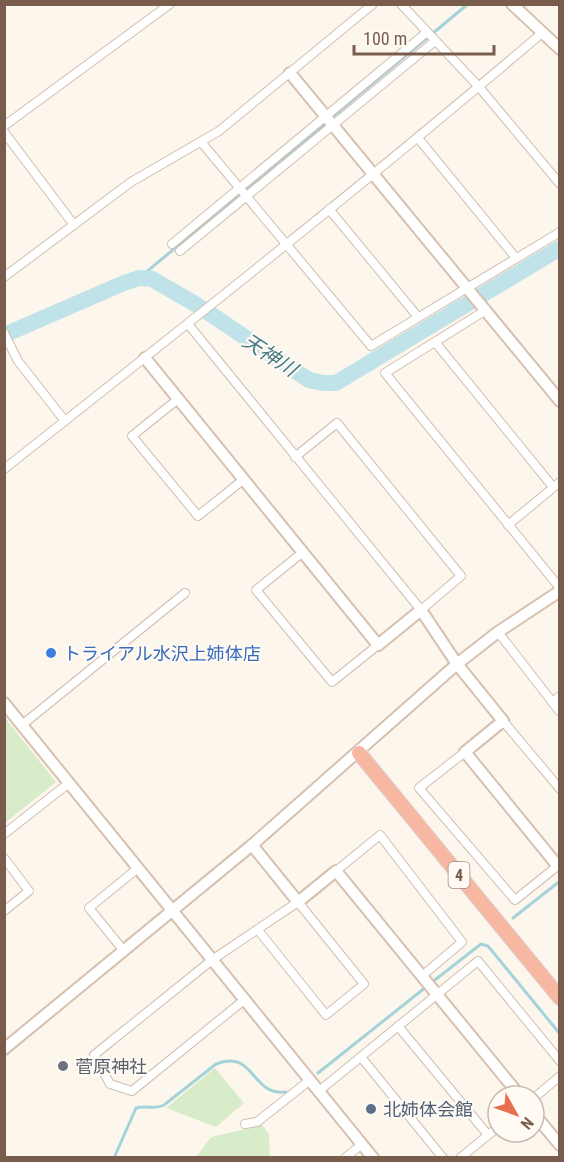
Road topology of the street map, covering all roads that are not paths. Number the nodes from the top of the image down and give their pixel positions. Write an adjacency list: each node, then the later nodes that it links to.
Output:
1 (170, 4): 12 (street)
2 (373, 4): 9 (street)
3 (401, 4): 5 (street)
4 (512, 4): 6 (street)
5 (427, 32): 7 (street); 11 (street)
6 (542, 33): 8 (street); 10 (street)
7 (435, 40): 10 (street); 11 (street)
8 (560, 49)
9 (290, 73): 11 (street); 15 (street)
10 (479, 87): 14 (street); 17 (street)
11 (330, 121): 16 (street); 18 (street); 19 (street)
12 (4, 126)
13 (4, 132): 21 (street)
14 (418, 138): 16 (street); 26 (street)
15 (202, 143): 18 (street); 21 (street)
16 (373, 173): 20 (street); 28 (street)
17 (560, 184)
18 (239, 188): 19 (street); 23 (street)
19 (245, 196): 24 (street); 25 (street)
20 (329, 209): 24 (street); 30 (street)
21 (74, 225): 27 (street)
22 (560, 232): 26 (street)
23 (172, 244)
24 (286, 245): 30 (street); 31 (street)
25 (180, 251)
26 (516, 258): 28 (street)
27 (4, 277)
28 (468, 288): 29 (street); 30 (street)
29 (486, 310): 33 (street); 36 (street)
30 (418, 317)
31 (188, 324): 34 (street); 38 (street)
32 (4, 333): 37 (street)
33 (435, 342): 41 (street); 42 (street)
34 (145, 358): 35 (street); 37 (street)
35 (178, 399): 40 (street); 40 (street)
36 (560, 401)
37 (65, 421): 39 (street)
38 (295, 457): 46 (street); 46 (street)
39 (4, 470)
40 (244, 479): 43 (street)
41 (556, 484): 42 (street)
42 (508, 525): 44 (street)
43 (303, 552): 48 (street); 48 (street)
44 (560, 590): 47 (street)
45 (185, 593): 55 (street)
46 (421, 610): 48 (street); 49 (street)
47 (498, 632): 49 (street); 51 (street)
48 (378, 645)
49 (457, 664): 54 (street); 57 (street)
50 (560, 696): 51 (street)
51 (552, 702): 53 (street)
52 (4, 703): 55 (street)
53 (560, 712)
54 (503, 721): 56 (street); 59 (street)
55 (22, 725): 58 (street)
56 (465, 752): 63 (street); 63 (street)
57 (359, 753): 61 (street); 74 (highway, 4)
58 (69, 783): 60 (street); 64 (street)
59 (560, 789)
60 (4, 834)
61 (252, 845): 66 (street); 67 (street)
62 (4, 858): 68 (street)
63 (558, 864)
64 (138, 868): 67 (street); 70 (street)
65 (336, 871): 66 (street); 72 (street); 72 (street)
66 (298, 902): 69 (street); 69 (street)
67 (172, 910): 70 (street); 71 (street)
68 (4, 911)
69 (258, 930): 71 (street)
70 (124, 951): 77 (street)
71 (212, 960): 75 (street); 75 (street)
72 (422, 976): 73 (street)
73 (437, 995): 76 (street); 79 (street); 82 (street)
74 (560, 998)
75 (244, 1000): 81 (street)
76 (398, 1026): 78 (street); 87 (street)
77 (4, 1049)
78 (361, 1057): 84 (street); 93 (street)
79 (560, 1061)
80 (560, 1076): 83 (street)
81 (310, 1080): 84 (street); 85 (street)
82 (510, 1084)
83 (546, 1088)
84 (319, 1091): 89 (street)
85 (245, 1124)
86 (546, 1128): 90 (street)
87 (486, 1133)
88 (486, 1137): 94 (street)
89 (362, 1144): 91 (street); 92 (street)
90 (560, 1145)
91 (345, 1158)
92 (373, 1158)
93 (443, 1158)
94 (460, 1158)

